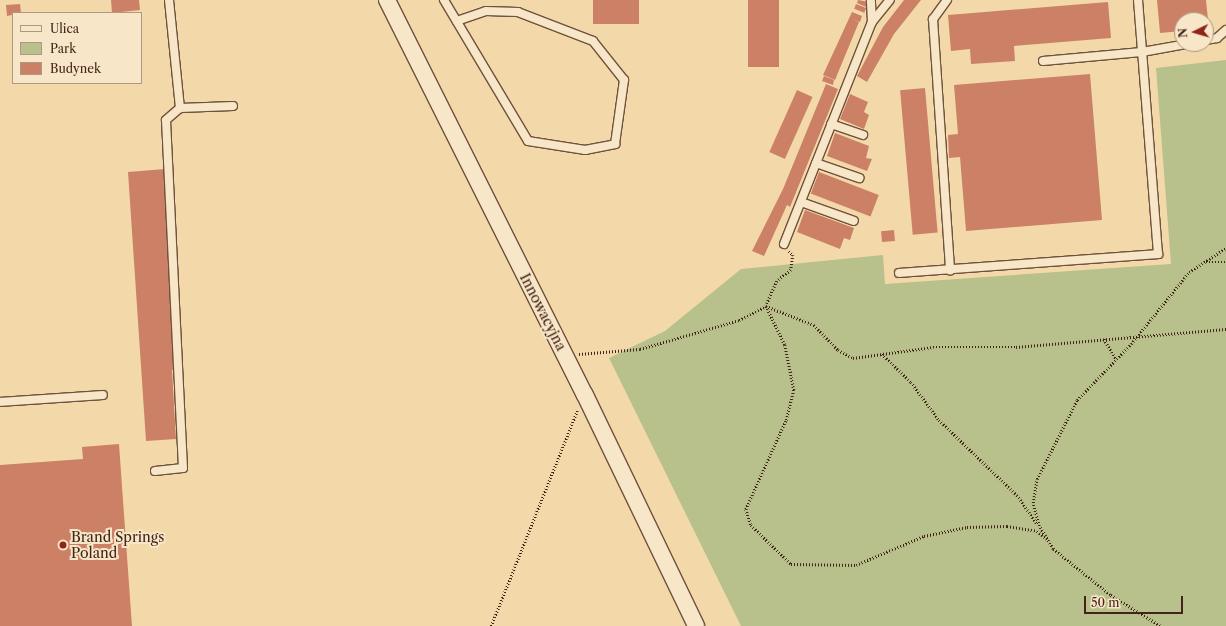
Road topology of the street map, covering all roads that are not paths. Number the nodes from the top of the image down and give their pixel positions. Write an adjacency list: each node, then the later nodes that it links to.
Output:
1 (169, 0): 16 (lane)
2 (386, 0): 29 (street, Innowacyjna)
3 (444, 0): 8 (lane)
4 (871, 0): 9 (lane)
5 (890, 0): 9 (lane)
6 (947, 0): 24 (lane)
7 (1138, 0): 13 (lane)
8 (457, 21): 8 (lane)
9 (872, 22): 17 (lane)
10 (1226, 30): 11 (lane)
11 (1214, 39)
12 (1174, 46): 13 (lane)
13 (1142, 52): 14 (lane); 24 (lane)
14 (1043, 61)
15 (233, 106): 16 (lane)
16 (180, 108): 28 (lane)
17 (831, 124): 18 (lane); 19 (lane)
18 (863, 135)
19 (816, 163): 20 (lane); 21 (lane)
20 (859, 178)
21 (801, 202): 22 (lane); 23 (lane)
22 (854, 221)
23 (784, 244)
24 (950, 270): 25 (lane)
25 (899, 273)
26 (103, 395): 27 (lane)
27 (0, 402)
28 (155, 471)
29 (696, 626)

